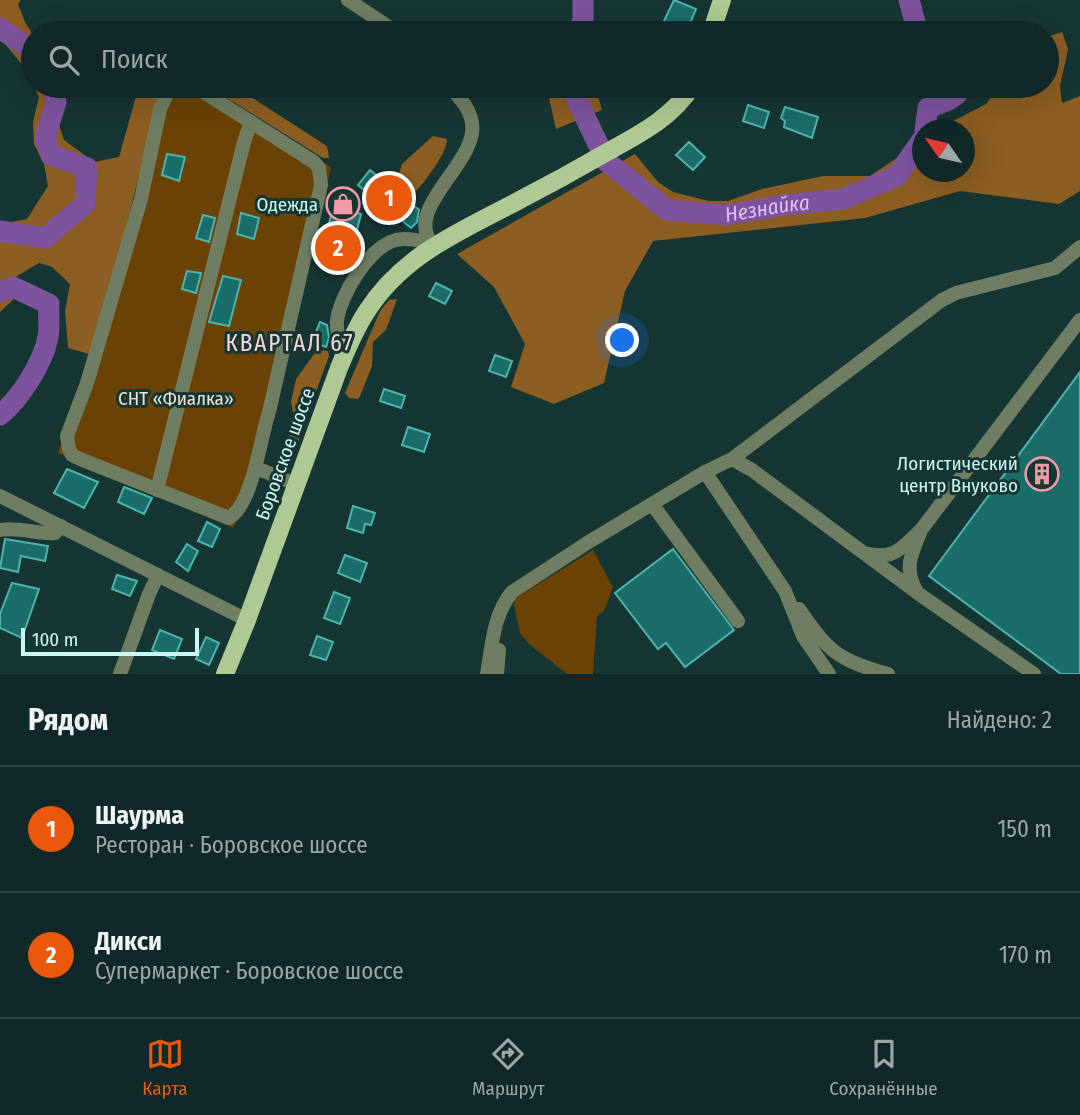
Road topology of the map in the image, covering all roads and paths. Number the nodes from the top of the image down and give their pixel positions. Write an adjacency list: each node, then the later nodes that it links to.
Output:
1 (348, 0): 3 (street)
2 (722, 0): 4 (main road)
3 (380, 21)
4 (715, 21)
5 (165, 98): 18 (street)
6 (213, 98): 9 (street)
7 (460, 98): 10 (street)
8 (682, 98): 10 (main road, Боровское шоссе)
9 (251, 122): 15 (street); 18 (street)
10 (433, 245): 13 (main road, Боровское шоссе); 13 (street)
11 (1080, 247): 14 (street)
12 (1080, 320): 23 (street)
13 (342, 359): 17 (main road, Боровское шоссе)
14 (732, 459): 16 (street); 24 (street)
15 (256, 468): 17 (street); 18 (street)
16 (705, 472): 20 (street); 26 (street)
17 (296, 484): 29 (main road, Боровское шоссе)
18 (157, 490)
19 (0, 496): 21 (street)
20 (652, 504): 28 (street); 30 (street)
21 (61, 526): 22 (street); 25 (street)
22 (0, 530)
23 (921, 530): 24 (street); 27 (street)
24 (866, 554): 27 (street)
25 (158, 575): 29 (street); 31 (street)
26 (785, 591): 35 (street); 36 (street)
27 (919, 594): 37 (street)
28 (497, 618): 33 (street); 34 (street)
29 (247, 620): 32 (main road, Боровское шоссе)
30 (738, 621)
31 (120, 674)
32 (225, 674)
33 (487, 674)
34 (497, 674)
35 (829, 674)
36 (888, 674)
37 (1034, 674)

